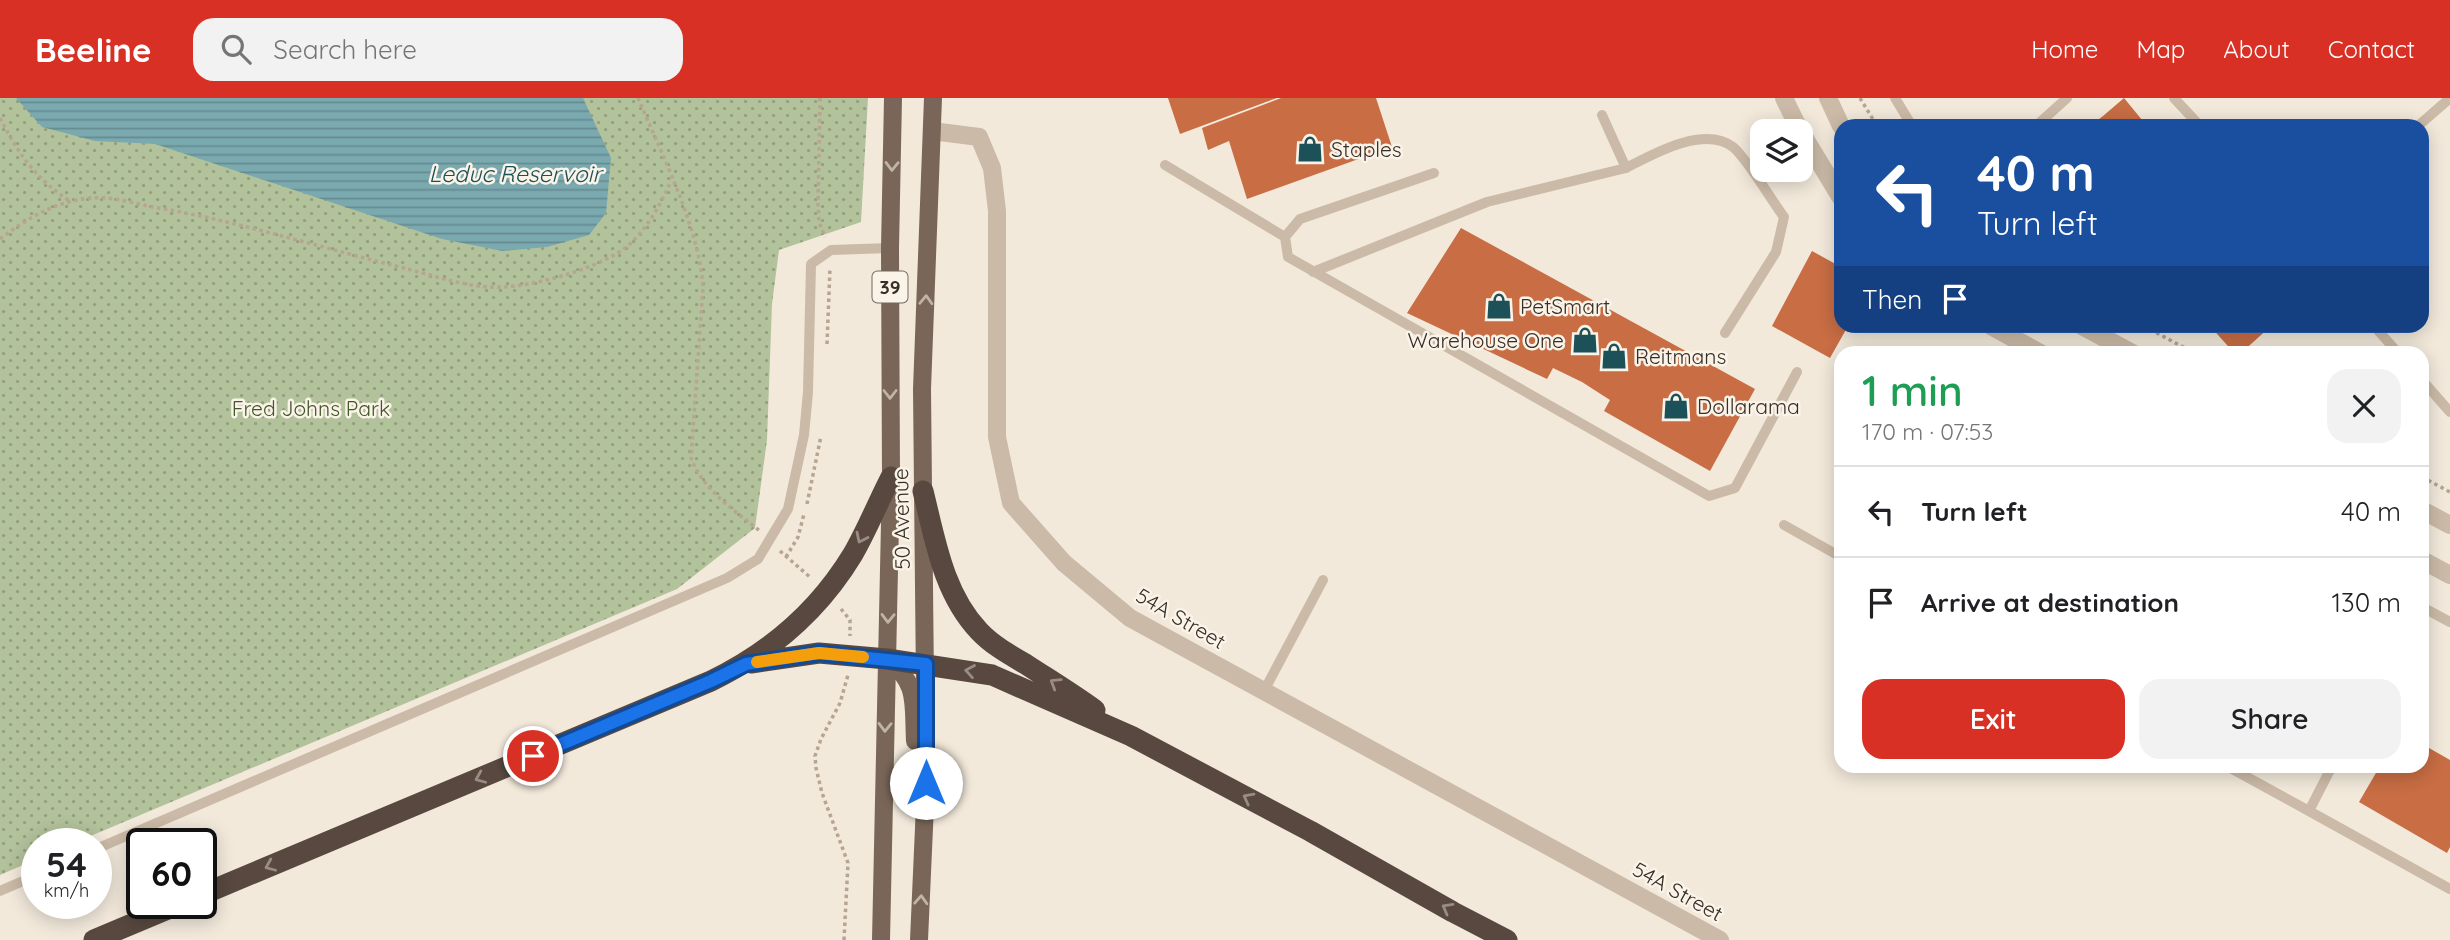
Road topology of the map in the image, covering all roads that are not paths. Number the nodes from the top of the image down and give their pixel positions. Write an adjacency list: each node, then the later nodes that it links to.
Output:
1 (893, 98): 23 (main road, 50 Avenue / 39, one-way to 23)
2 (933, 98): 16 (main road, 50 Avenue / 39)
3 (1784, 98): 10 (street)
4 (1828, 98): 11 (street)
5 (1895, 98): 12 (lane)
6 (2067, 98): 13 (lane)
7 (2174, 98): 14 (lane)
8 (2450, 98): 15 (lane)
9 (1602, 115): 19 (lane)
10 (1794, 119)
11 (1838, 119)
12 (1908, 119)
13 (2044, 119)
14 (2194, 119)
15 (2426, 119)
16 (932, 131): 34 (main road, 50 Avenue / 39, one-way to 16); 47 (street, 54A Street)
17 (1813, 152): 21 (street)
18 (1165, 165): 22 (lane)
19 (1626, 167): 24 (lane); 25 (lane)
20 (1434, 173): 22 (lane)
21 (1834, 186)
22 (1285, 237): 24 (lane)
23 (890, 248): 33 (main road, 50 Avenue / 39, one-way to 33); 52 (lane)
24 (1313, 272): 30 (lane)
25 (1726, 333)
26 (2004, 333): 28 (street)
27 (2095, 333): 29 (street)
28 (2027, 346)
29 (2119, 346)
30 (1797, 372)
31 (2429, 388): 32 (lane)
32 (2450, 412)
33 (891, 477): 44 (main road, 50 Avenue / 39, one-way to 44); 45 (highway, one-way to 45)
34 (923, 491): 46 (main road, 50 Avenue / 39); 48 (highway, one-way to 34)
35 (2429, 514): 36 (street)
36 (2450, 525)
37 (1784, 526): 38 (lane)
38 (1834, 553)
39 (2429, 564): 40 (street)
40 (2450, 575)
41 (1323, 580): 47 (lane)
42 (2429, 611): 43 (lane)
43 (2450, 622)
44 (887, 659): 45 (highway); 46 (highway); 53 (main road); 60 (main road, 50 Avenue / 39, one-way to 60)
45 (746, 664): 55 (highway, one-way to 55)
46 (926, 664): 48 (highway, one-way to 46); 53 (main road, 50 Avenue / 39)
47 (1264, 691): 63 (street, 54A Street)
48 (1131, 736): 62 (highway, one-way to 48)
49 (2240, 773): 51 (lane)
50 (2328, 773): 51 (lane)
51 (2309, 811): 56 (lane)
52 (112, 842)
53 (923, 860): 61 (main road, 50 Avenue / 39, one-way to 53)
54 (21, 882): 57 (lane)
55 (217, 888)
56 (2450, 889)
57 (0, 891)
58 (145, 919): 59 (highway)
59 (94, 940)
60 (881, 940)
61 (919, 940)
62 (1507, 940)
63 (1720, 940)

